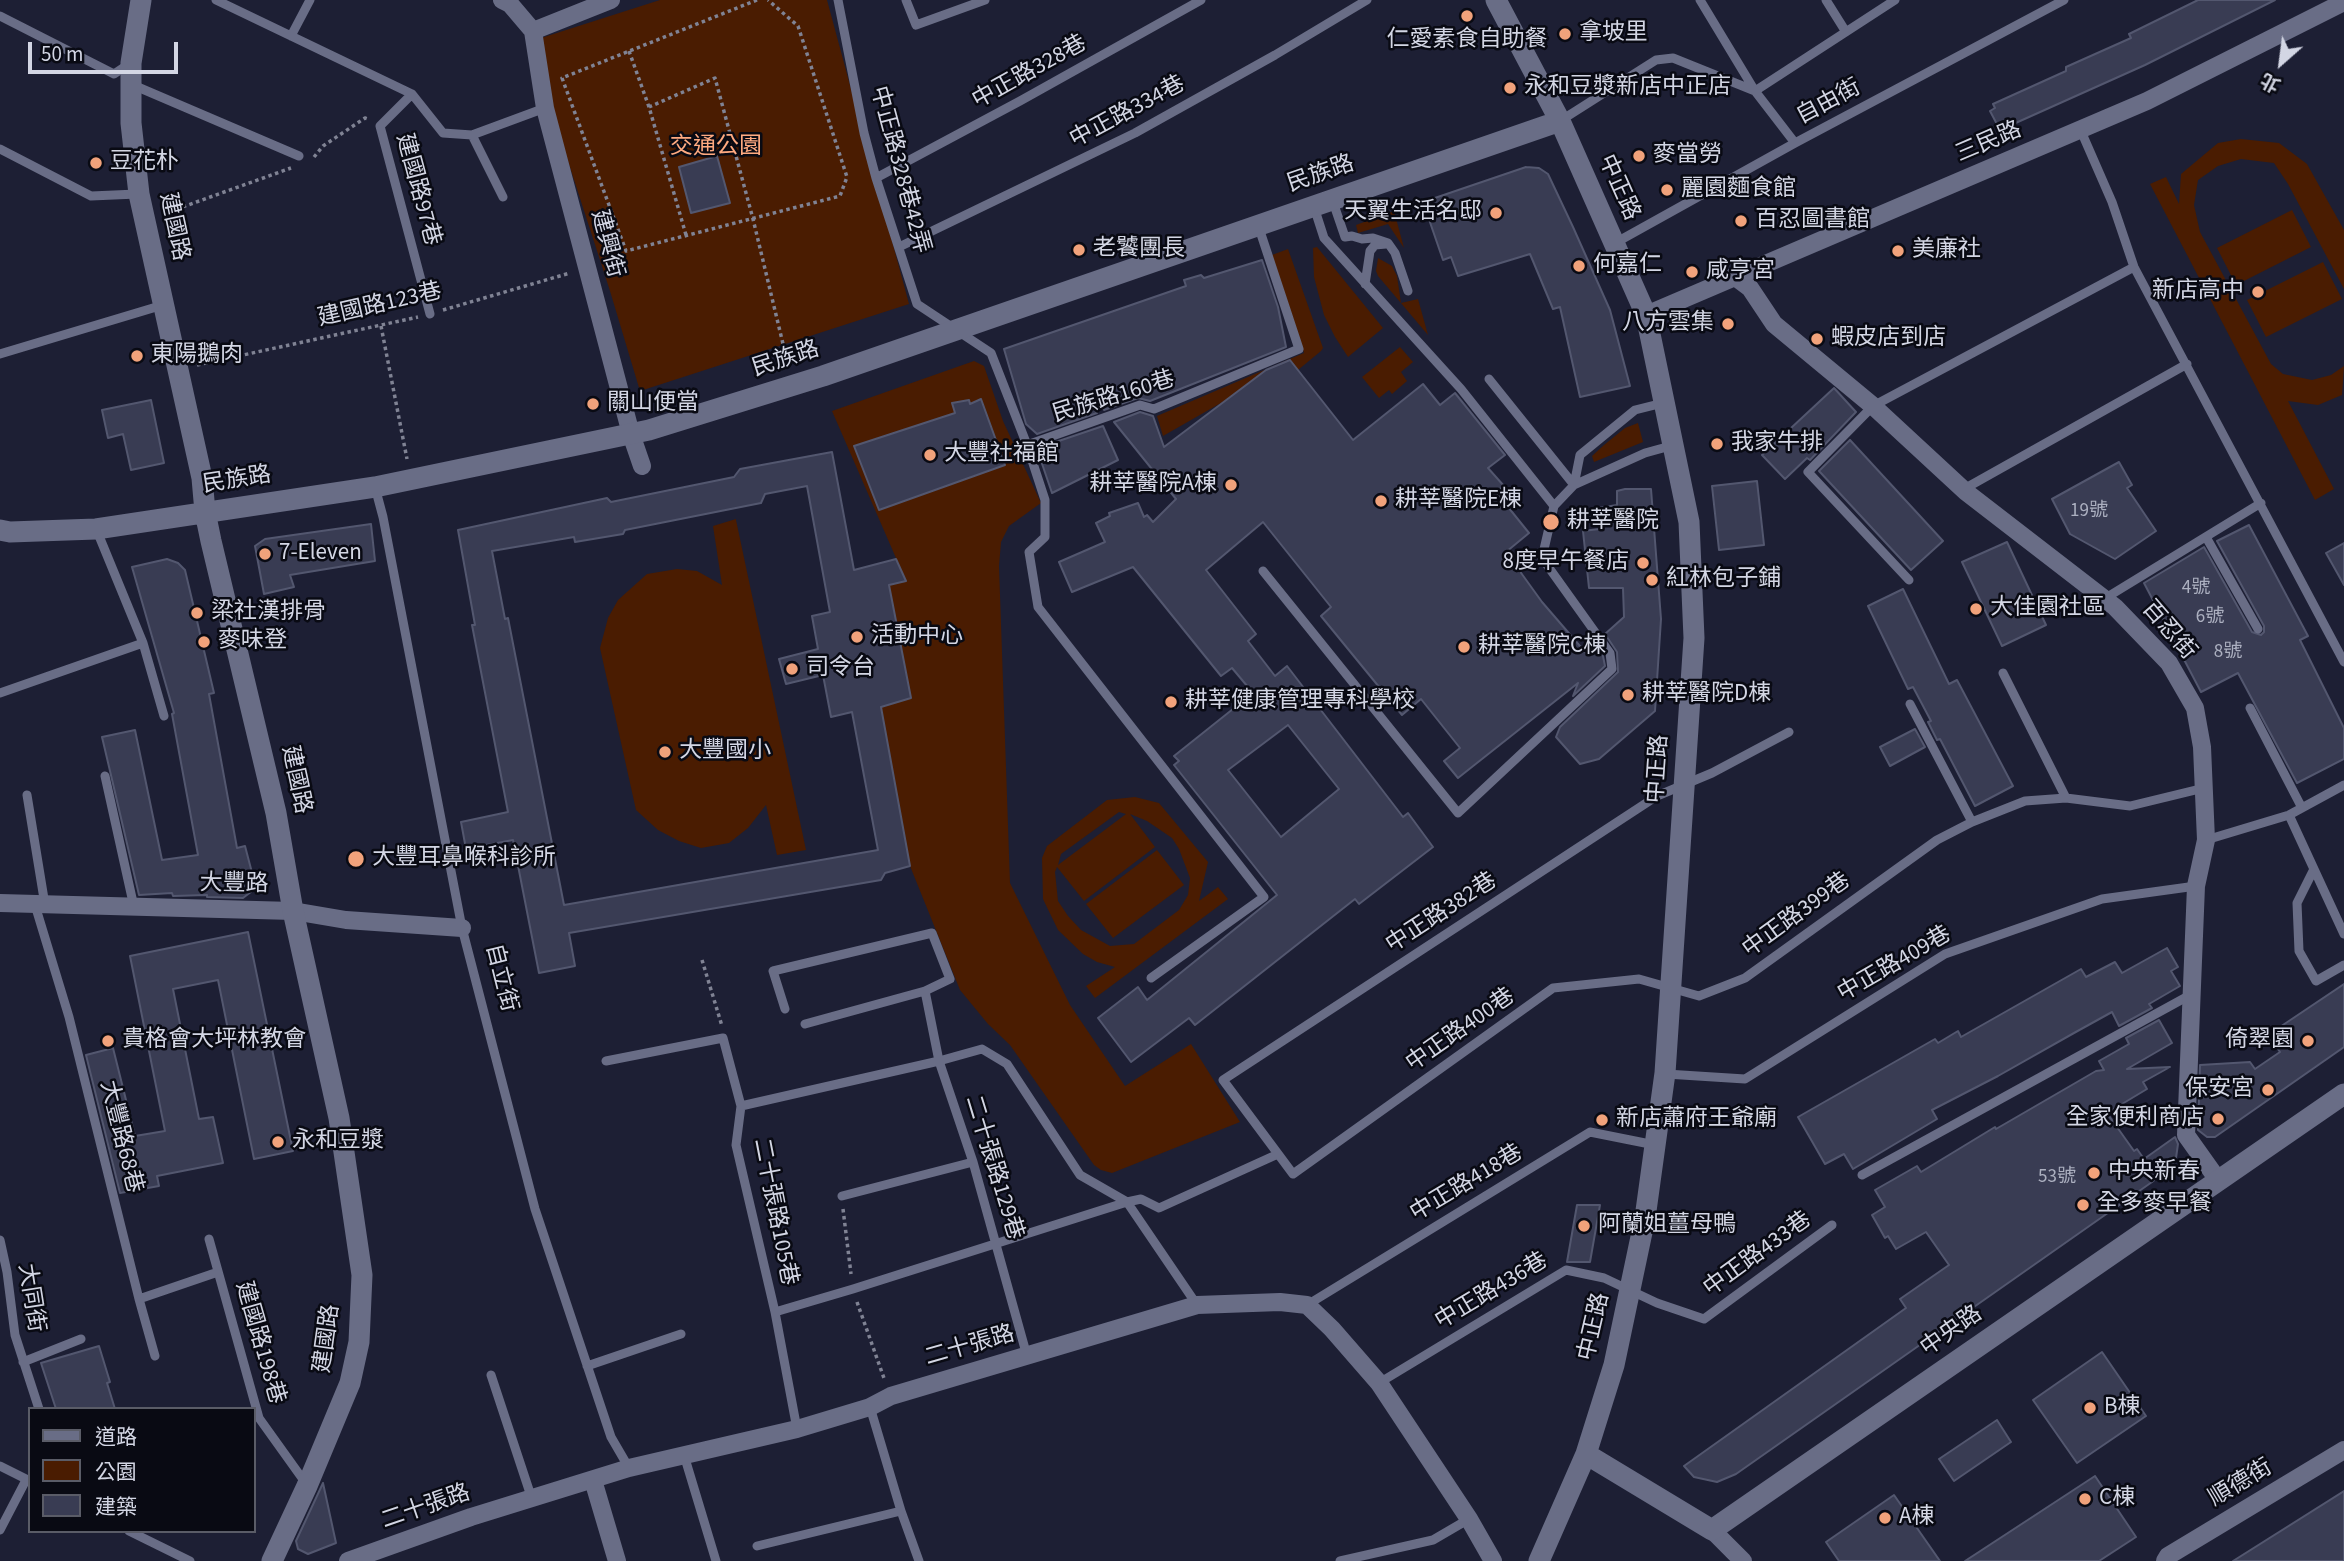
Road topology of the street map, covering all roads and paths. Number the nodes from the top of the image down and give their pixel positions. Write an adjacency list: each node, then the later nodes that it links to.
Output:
1 (141, 0): 24 (street, 建國路)
2 (216, 0): 22 (lane)
3 (310, 0): 22 (lane)
4 (502, 0): 20 (street)
5 (611, 0): 20 (street)
6 (757, 0): 23 (path)
7 (768, 0): 41 (path)
8 (838, 0): 37 (lane, 中正路328巷42弄)
9 (906, 0): 10 (lane)
10 (985, 0)
11 (1201, 0): 37 (lane, 中正路328巷)
12 (1367, 0): 47 (lane, 中正路334巷)
13 (1496, 0): 29 (street, 中正路)
14 (1700, 0): 25 (lane)
15 (1826, 0): 21 (lane)
16 (1895, 0): 21 (lane)
17 (2064, 0): 33 (lane, 自由街)
18 (2344, 2): 31 (street, 三民路)
19 (0, 16): 24 (lane)
20 (533, 31): 28 (street, 建興街)
21 (1846, 32): 25 (lane)
22 (291, 36): 26 (lane)
23 (629, 51): 27 (path); 44 (path)
24 (131, 74): 35 (lane); 38 (street, 建國路)
25 (1755, 91): 29 (lane); 33 (lane)
26 (412, 94): 30 (lane, 建國路97巷); 32 (lane)
27 (649, 107): 41 (path); 44 (path)
28 (545, 108): 32 (lane); 48 (street, 建興街)
29 (1560, 121): 40 (street, 民族路); 46 (street, 中正路)
30 (380, 126): 36 (path); 54 (lane, 建國路97巷)
31 (2081, 131): 49 (lane); 50 (street, 三民路)
32 (472, 135): 39 (lane)
33 (1795, 143): 46 (lane, 自由街)
34 (0, 149): 38 (lane)
35 (299, 160): 42 (path)
36 (312, 160)
37 (876, 178): 47 (lane, 中正路328巷42弄)
38 (139, 194): 42 (street, 建國路)
39 (503, 197)
40 (1323, 202): 43 (street, 民族路); 45 (lane); 51 (lane)
41 (753, 219): 44 (path); 58 (path)
42 (145, 221): 53 (street, 建國路)
43 (1258, 225): 57 (street, 民族路); 66 (lane, 民族路160巷)
44 (686, 235)
45 (1388, 243): 51 (lane); 52 (lane)
46 (1615, 243): 55 (street, 中正路)
47 (899, 247): 57 (lane, 中正路328巷42弄)
48 (587, 267): 54 (path, 建國路123巷); 65 (street, 建興街)
49 (2134, 267): 60 (lane); 64 (lane)
50 (1734, 276): 55 (street, 三民路); 64 (street, 百忍街)
51 (1365, 284): 74 (lane)
52 (1408, 291)
53 (163, 305): 59 (lane); 61 (street, 建國路)
54 (430, 314): 56 (path, 建國路123巷)
55 (1646, 315): 63 (street, 中正路)
56 (381, 326): 61 (path, 建國路123巷); 68 (path)
57 (956, 330): 65 (street, 民族路); 66 (lane)
58 (784, 348)
59 (0, 354)
60 (2187, 364): 72 (lane); 73 (lane)
61 (178, 369): 75 (street, 建國路)
62 (1489, 379): 70 (lane)
63 (1665, 402): 67 (street, 中正路); 70 (lane)
64 (1873, 405): 72 (street, 百忍街); 80 (lane)
65 (631, 434): 69 (street, 建興街); 71 (street, 民族路)
66 (1027, 445): 111 (lane)
67 (1674, 445): 70 (lane); 92 (street, 中正路)
68 (407, 459)
69 (642, 467)
70 (1574, 485): 74 (lane)
71 (375, 487): 75 (street, 民族路); 107 (lane, 自立街)
72 (1964, 489): 81 (street, 百忍街)
73 (2260, 503): 78 (lane); 84 (lane)
74 (1554, 506): 79 (lane)
75 (205, 512): 76 (street, 民族路); 106 (street, 建國路)
76 (96, 529): 77 (street, 民族路); 83 (lane)
77 (0, 530)
78 (2206, 537): 81 (lane); 82 (lane)
79 (1263, 571)
80 (1909, 580)
81 (2104, 599): 94 (street, 百忍街)
82 (2259, 629)
83 (143, 643): 86 (lane); 89 (lane)
84 (2344, 662)
85 (2003, 673): 96 (lane)
86 (0, 693)
87 (1910, 704): 99 (lane)
88 (2250, 709): 97 (lane)
89 (164, 716)
90 (1789, 732): 92 (lane, 中正路382巷)
91 (105, 776): 105 (lane)
92 (1684, 785): 112 (street, 中正路); 124 (lane, 中正路382巷)
93 (2344, 785): 97 (lane)
94 (2204, 788): 96 (lane, 中正路399巷); 100 (street, 百忍街)
95 (27, 795): 104 (lane, 大豐路68巷)
96 (2066, 798): 99 (lane, 中正路399巷)
97 (2302, 808): 98 (lane)
98 (2289, 816): 100 (lane); 101 (lane)
99 (1972, 822): 112 (lane, 中正路399巷)
100 (2206, 840): 102 (street, 百忍街)
101 (2314, 869): 108 (lane); 110 (lane)
102 (2196, 886): 114 (street, 百忍街); 120 (lane, 中正路409巷)
103 (0, 903): 104 (street, 大豐路)
104 (40, 905): 105 (street, 大豐路); 136 (lane, 大豐路68巷)
105 (134, 907): 106 (street, 大豐路)
106 (293, 911): 107 (street, 大豐路); 160 (street, 建國路)
107 (464, 928): 145 (lane, 自立街)
108 (2344, 934)
109 (702, 960): 117 (path)
110 (2344, 965)
111 (1151, 978)
112 (1671, 988): 120 (street, 中正路); 124 (lane, 中正路400巷)
113 (925, 990): 115 (lane); 116 (lane); 119 (lane, 二十張路129巷)
114 (2192, 994): 126 (lane); 127 (street, 百忍街)
115 (785, 1009)
116 (806, 1024)
117 (723, 1038): 118 (lane); 122 (lane, 二十張路105巷)
118 (606, 1061)
119 (939, 1061): 122 (lane); 125 (lane, 二十張路129巷); 129 (lane)
120 (1665, 1073): 123 (street, 中正路)
121 (2344, 1094): 127 (street, 中央路)
122 (741, 1106): 139 (lane, 二十張路105巷)
123 (1656, 1145): 135 (street, 中正路); 138 (lane, 中正路418巷)
124 (1278, 1154): 129 (lane)
125 (973, 1162): 128 (lane); 133 (lane, 二十張路129巷)
126 (1863, 1175)
127 (2218, 1181): 165 (street, 中央路)
128 (842, 1196)
129 (1126, 1202): 133 (lane); 137 (lane)
130 (1832, 1225): 135 (lane, 中正路433巷)
131 (209, 1239): 134 (lane, 建國路198巷)
132 (0, 1240): 144 (lane, 大同街)
133 (996, 1243): 139 (lane); 143 (lane, 二十張路129巷)
134 (219, 1272): 136 (lane); 149 (lane, 建國路198巷)
135 (1630, 1290): 147 (lane, 中正路436巷); 154 (street, 中正路)
136 (139, 1299): 142 (lane, 大豐路68巷)
137 (1198, 1305): 138 (street, 二十張路); 143 (street, 二十張路)
138 (1307, 1305): 147 (street)
139 (775, 1312): 152 (lane, 二十張路105巷)
140 (681, 1334): 145 (lane)
141 (80, 1339): 144 (lane, 大同街)
142 (155, 1356)
143 (1028, 1357): 150 (street, 二十張路)
144 (23, 1362): 148 (lane, 大同街)
145 (587, 1366): 157 (lane, 自立街)
146 (491, 1375): 161 (lane)
147 (1379, 1383): 163 (street)
148 (39, 1407)
149 (254, 1407)
150 (870, 1407): 152 (street, 二十張路); 162 (lane)
151 (257, 1418): 160 (lane, 建國路198巷)
152 (797, 1429): 155 (street, 二十張路)
153 (2344, 1450): 178 (street, 順德街)
154 (1586, 1454): 165 (street); 176 (street, 中正路)
155 (684, 1455): 157 (street, 二十張路); 173 (lane)
156 (0, 1466): 158 (lane)
157 (629, 1468): 159 (street, 二十張路)
158 (28, 1480): 164 (lane)
159 (593, 1480): 161 (street, 二十張路); 172 (street)
160 (307, 1486): 170 (street, 建國路)
161 (532, 1499): 171 (street, 二十張路)
162 (901, 1511): 167 (lane); 168 (lane)
163 (1469, 1519): 174 (lane); 175 (street)
164 (0, 1530)
165 (1712, 1530): 177 (street)
166 (133, 1533): 169 (lane)
167 (757, 1546)
168 (916, 1558)
169 (190, 1561)
170 (272, 1561)
171 (348, 1561)
172 (617, 1561)
173 (716, 1561)
174 (1340, 1561)
175 (1493, 1561)
176 (1539, 1561)
177 (1743, 1561)
178 (2165, 1561)

